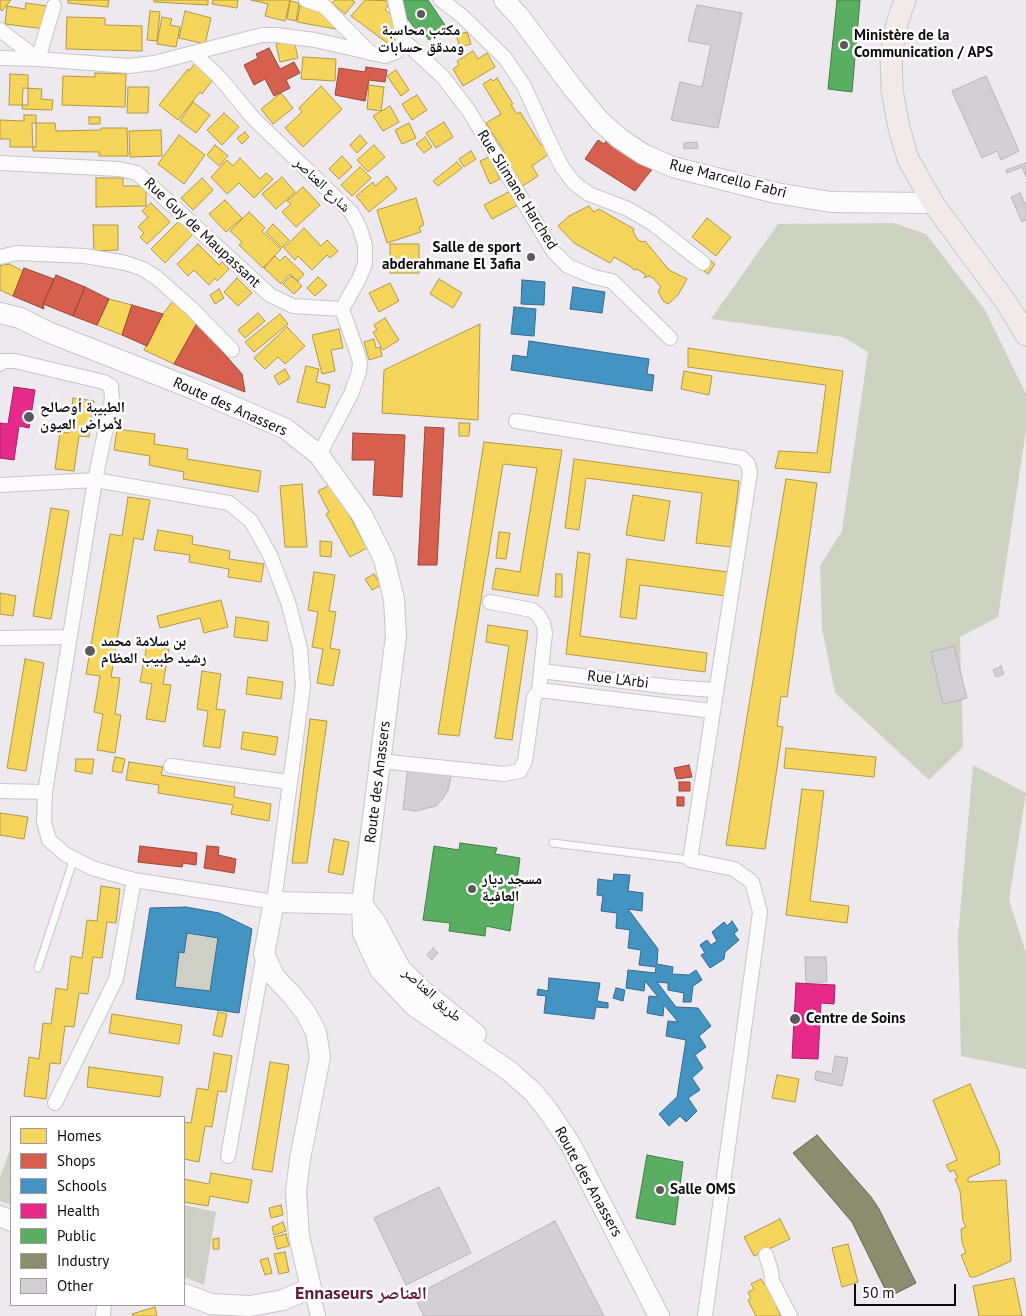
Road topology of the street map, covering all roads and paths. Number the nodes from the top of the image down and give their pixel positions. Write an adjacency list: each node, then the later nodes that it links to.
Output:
1 (306, 0): 10 (street)
2 (395, 0): 8 (street)
3 (440, 0): 16 (street)
4 (504, 0): 14 (main road, Rue Marcello Fabri)
5 (905, 0): 14 (main road)
6 (54, 6): 12 (street)
7 (0, 30): 12 (street)
8 (404, 41): 10 (street); 20 (street, Rue Slimane Harched)
9 (194, 53): 10 (street); 12 (street); 17 (street, شارع العناصر)
10 (370, 53)
11 (0, 58): 12 (street)
12 (38, 59)
13 (0, 163): 17 (street, Rue Guy de Maupassant)
14 (933, 204): 19 (main road)
15 (0, 257): 21 (street)
16 (703, 262)
17 (342, 309): 24 (street)
18 (1, 315): 24 (main road, Route des Anassers)
19 (1026, 335)
20 (670, 338)
21 (232, 350)
22 (0, 364): 25 (street)
23 (516, 421): 31 (street)
24 (319, 455): 34 (main road, Route des Anassers)
25 (95, 480): 26 (street); 28 (street); 36 (street)
26 (0, 485)
27 (490, 602): 30 (street)
28 (69, 636): 29 (street); 38 (street)
29 (0, 638)
30 (541, 671): 31 (street, Rue L'Arbi); 32 (street)
31 (715, 690): 33 (street)
32 (539, 691): 33 (street); 34 (street)
33 (712, 711): 41 (street)
34 (380, 761): 44 (main road, Route des Anassers)
35 (171, 766): 36 (street)
36 (289, 782): 43 (street)
37 (0, 791): 38 (street)
38 (46, 792): 40 (street)
39 (553, 842): 41 (lane)
40 (74, 858): 42 (street); 46 (lane)
41 (690, 860): 55 (street)
42 (134, 880): 43 (street); 48 (street)
43 (274, 902): 44 (main road); 45 (main road)
44 (362, 904): 47 (main road, طريق العناصر); 47 (main road, Route des Anassers)
45 (264, 954): 49 (street); 51 (main road)
46 (38, 968)
47 (508, 1070): 54 (main road, Route des Anassers)
48 (55, 1103)
49 (228, 1156)
50 (766, 1255): 56 (street)
51 (311, 1288): 52 (main road); 53 (street)
52 (185, 1294)
53 (318, 1316)
54 (659, 1316)
55 (705, 1316)
56 (790, 1316)

